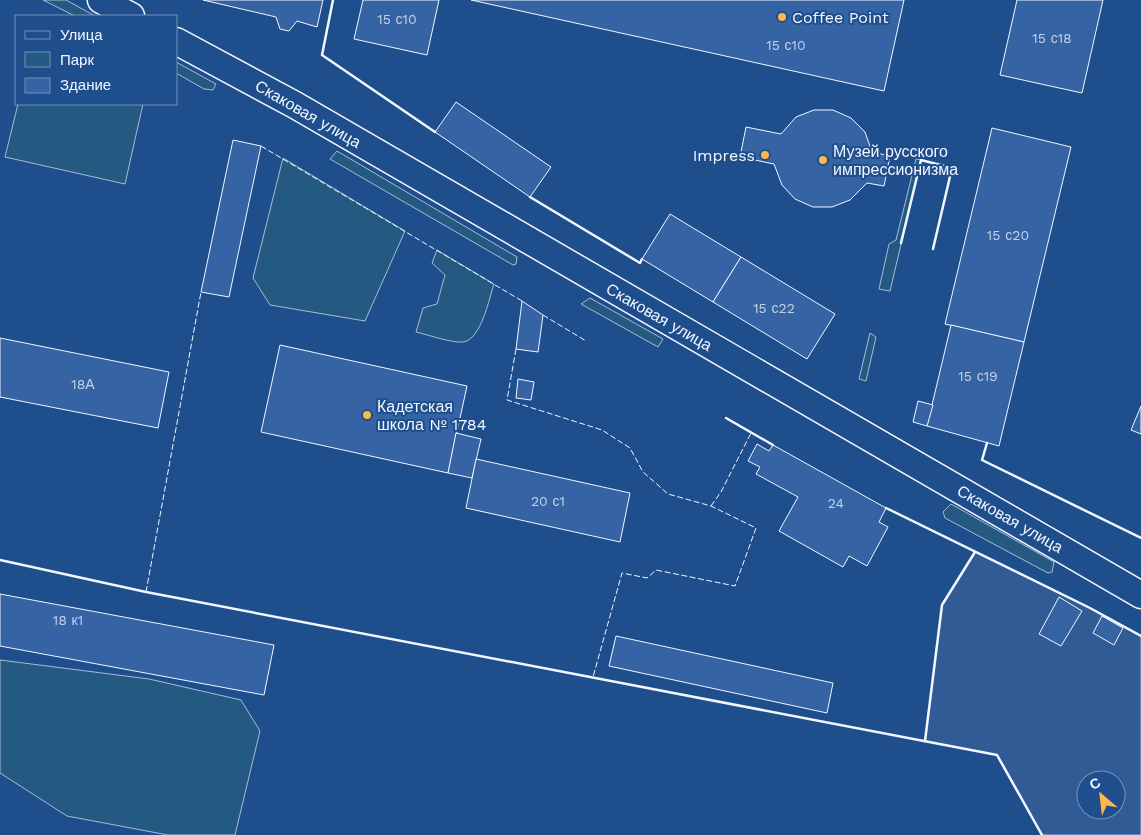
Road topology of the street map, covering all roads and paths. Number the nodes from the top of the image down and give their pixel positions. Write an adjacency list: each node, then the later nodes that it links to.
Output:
1 (101, 0): 2 (street)
2 (129, 15)
3 (178, 42): 4 (street, Скаковая улица)
4 (1141, 595)

